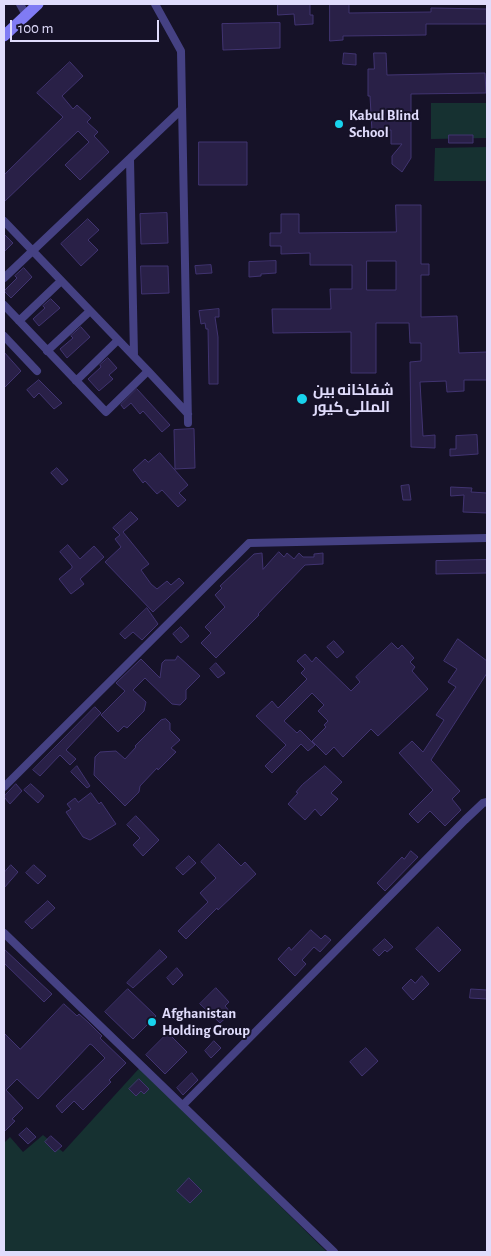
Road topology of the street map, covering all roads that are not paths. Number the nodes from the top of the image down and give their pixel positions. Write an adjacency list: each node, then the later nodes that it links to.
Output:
1 (20, 4): 4 (street)
2 (38, 4): 4 (street)
3 (154, 4): 6 (street)
4 (26, 15): 5 (street)
5 (4, 36)
6 (182, 109): 7 (street); 22 (street)
7 (130, 159): 9 (street); 18 (street)
8 (4, 221): 9 (street)
9 (32, 251): 10 (street); 11 (street)
10 (4, 278)
11 (61, 281): 13 (street); 14 (street)
12 (4, 305): 14 (street)
13 (90, 310): 16 (street); 17 (street)
14 (19, 321): 17 (street)
15 (4, 336): 19 (street)
16 (118, 340): 18 (street); 21 (street)
17 (48, 351): 21 (street)
18 (134, 356): 20 (street)
19 (37, 370)
20 (148, 371): 21 (street); 22 (street)
21 (76, 381)
22 (188, 414): 23 (street)
23 (188, 423)
24 (487, 538): 25 (street)
25 (4, 787)
26 (487, 802): 28 (street)
27 (4, 932): 28 (street)
28 (183, 1105): 29 (street)
29 (334, 1252)

